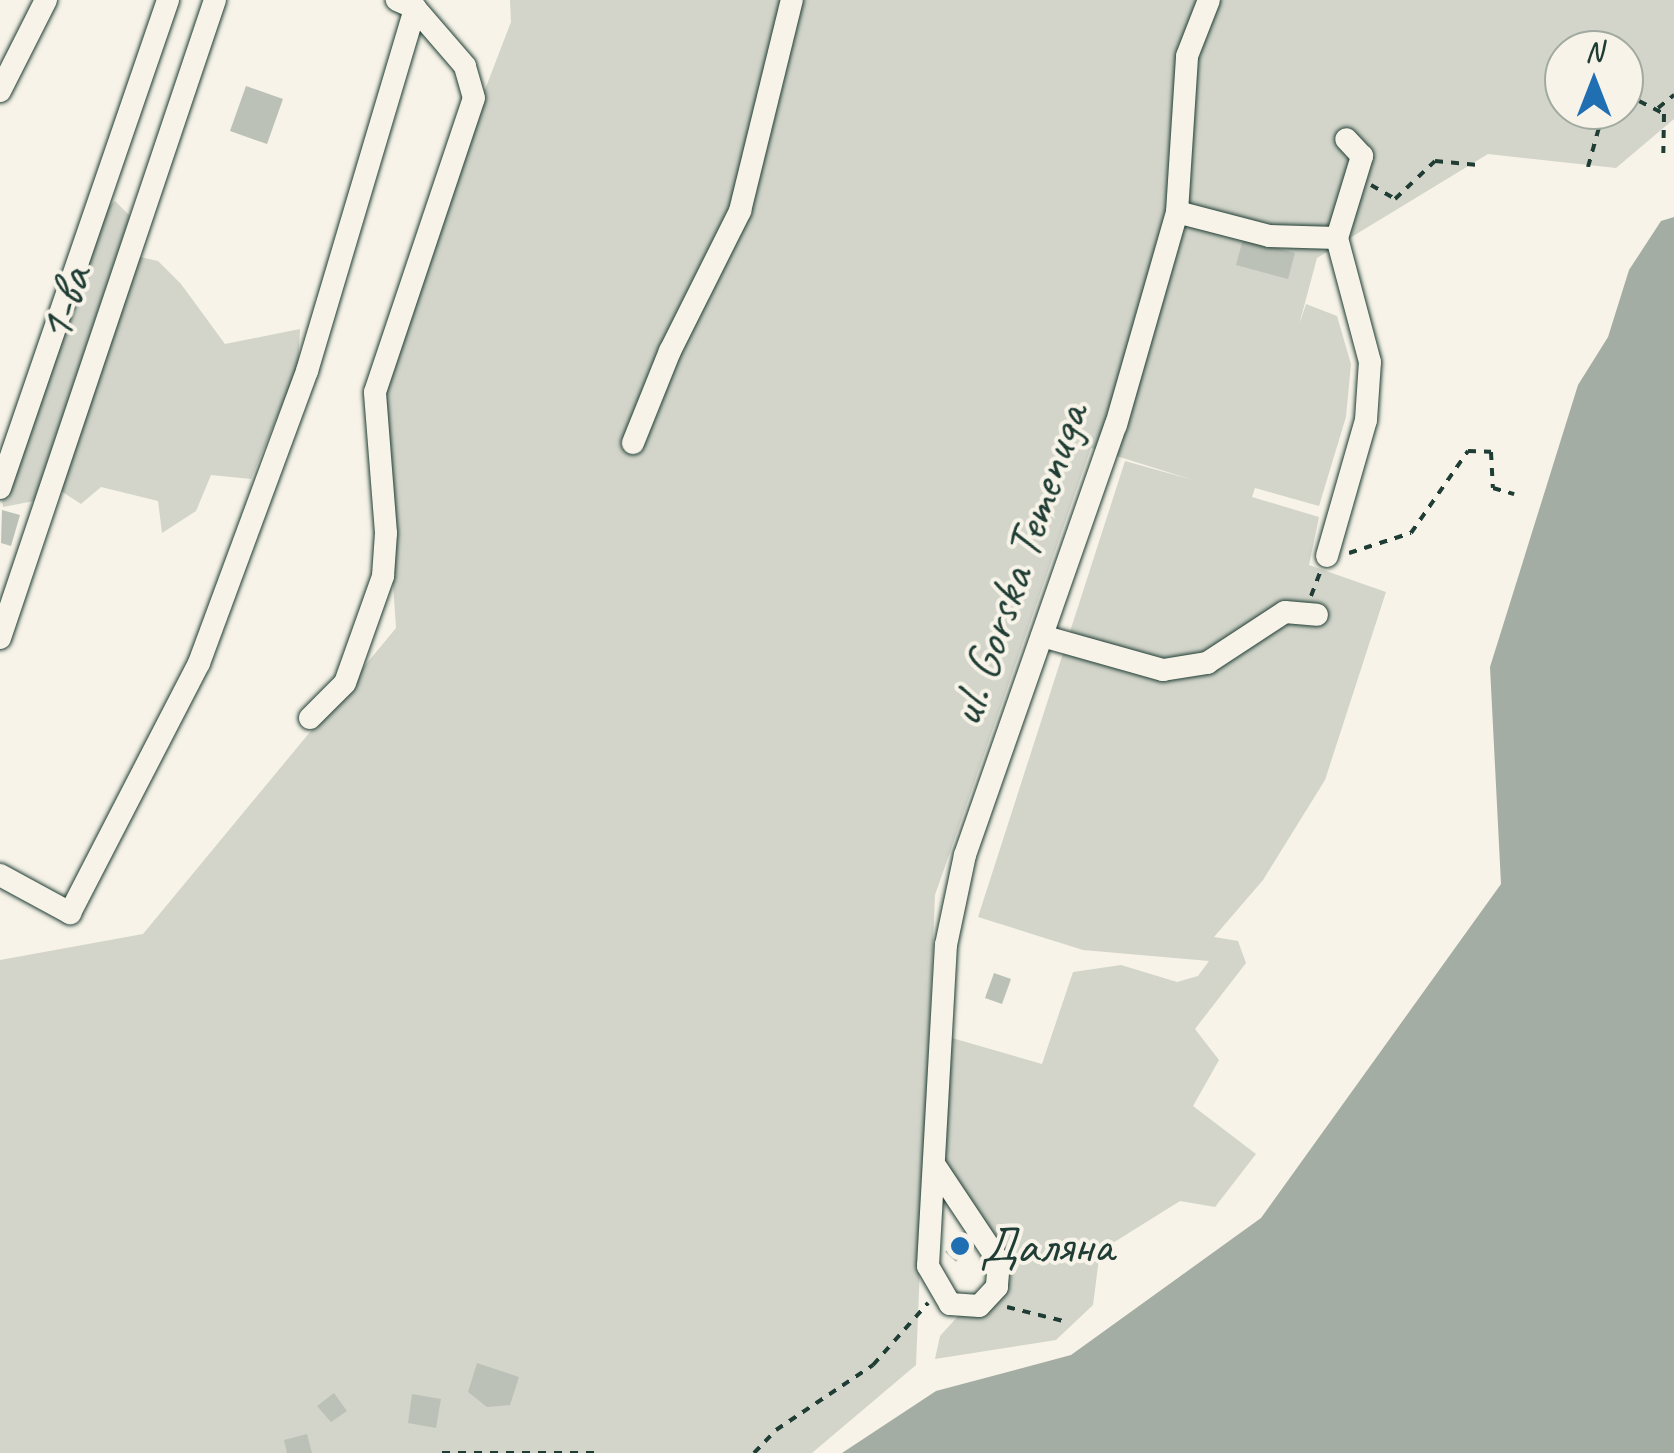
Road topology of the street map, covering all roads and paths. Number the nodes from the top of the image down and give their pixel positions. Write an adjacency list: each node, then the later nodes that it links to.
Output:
1 (46, 0): 7 (street)
2 (168, 0): 20 (street)
3 (214, 0): 24 (street, 1-ва)
4 (792, 0): 19 (street)
5 (1209, 0): 17 (street, ul. Gorska Temenuga)
6 (406, 4): 28 (street); 29 (street)
7 (0, 91)
8 (1674, 95): 10 (path)
9 (1644, 103): 10 (path)
10 (1657, 109): 13 (path)
11 (1598, 130): 15 (path)
12 (1346, 139): 16 (street)
13 (1663, 153)
14 (1478, 165): 16 (path)
15 (1588, 167)
16 (1357, 171): 18 (street)
17 (1177, 212): 18 (street); 26 (street, ul. Gorska Temenuga)
18 (1337, 238): 23 (street)
19 (633, 443)
20 (0, 488)
21 (1514, 494): 22 (path)
22 (1365, 550)
23 (1327, 556): 25 (path)
24 (9, 585): 27 (street, 1-ва)
25 (1310, 615): 26 (street)
26 (1042, 636): 30 (street, ul. Gorska Temenuga)
27 (0, 638)
28 (310, 718)
29 (0, 874)
30 (934, 1164): 31 (street, ul. Gorska Temenuga); 32 (street)
31 (938, 1292): 32 (street); 37 (path)
32 (989, 1299): 33 (path)
33 (1063, 1321)
34 (549, 1452): 35 (path); 36 (path)
35 (442, 1453)
36 (597, 1453)
37 (754, 1453)

